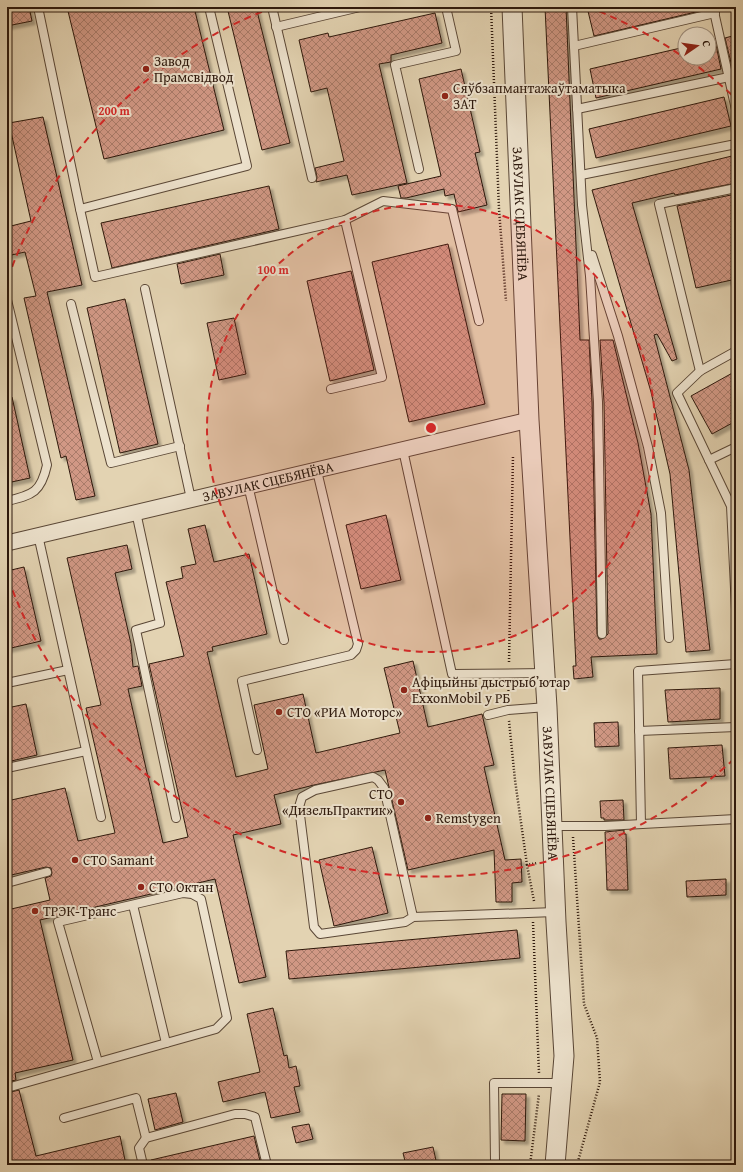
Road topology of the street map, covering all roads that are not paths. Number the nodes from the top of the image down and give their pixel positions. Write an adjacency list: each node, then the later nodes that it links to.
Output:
1 (38, 7): 19 (lane)
2 (210, 7): 19 (lane)
3 (272, 7): 9 (lane)
4 (360, 7): 9 (lane)
5 (446, 7): 15 (lane)
6 (512, 7): 29 (street, ЗАВУЛАК СЦЕБЯНЁВА)
7 (572, 7): 10 (lane)
8 (714, 10): 10 (lane); 11 (lane)
9 (276, 27): 17 (lane)
10 (574, 46): 12 (lane)
11 (729, 77): 12 (lane); 13 (lane)
12 (577, 108): 16 (lane)
13 (736, 110)
14 (736, 144): 16 (lane)
15 (419, 169)
16 (580, 175): 21 (lane)
17 (312, 178)
18 (736, 188): 27 (lane)
19 (80, 209): 20 (lane)
20 (345, 220): 25 (lane); 28 (lane)
21 (587, 241): 42 (lane); 43 (lane)
22 (145, 289): 30 (lane)
23 (7, 300): 37 (lane)
24 (72, 304): 30 (lane)
25 (479, 321)
26 (736, 352): 27 (lane)
27 (700, 371): 33 (lane)
28 (331, 389)
29 (529, 420): 32 (street, ЗАВУЛАК СЦЕБЯНЁВА); 47 (street, ЗАВУЛАК СЦЕБЯНЁВА)
30 (180, 446): 36 (lane)
31 (736, 447): 33 (lane)
32 (402, 450): 34 (street, ЗАВУЛАК СЦЕБЯНЁВА); 47 (lane)
33 (709, 460): 41 (lane)
34 (317, 471): 35 (street, ЗАВУЛАК СЦЕБЯНЁВА); 54 (lane)
35 (248, 485): 36 (street, ЗАВУЛАК СЦЕБЯНЁВА); 44 (lane)
36 (191, 499): 38 (street, ЗАВУЛАК СЦЕБЯНЁВА)
37 (7, 501)
38 (136, 512): 39 (street, ЗАВУЛАК СЦЕБЯНЁВА); 57 (lane)
39 (38, 535): 40 (street, ЗАВУЛАК СЦЕБЯНЁВА); 46 (lane)
40 (7, 543)
41 (736, 609)
42 (602, 634)
43 (669, 638)
44 (284, 640)
45 (736, 664): 52 (lane)
46 (68, 670): 48 (lane); 53 (lane)
47 (545, 673): 49 (street, ЗАВУЛАК СЦЕБЯНЁВА)
48 (7, 683)
49 (547, 707): 50 (lane); 60 (street, ЗАВУЛАК СЦЕБЯНЁВА)
50 (488, 715)
51 (736, 727): 52 (lane)
52 (639, 731): 59 (lane)
53 (86, 750): 55 (lane); 56 (lane)
54 (258, 750)
55 (7, 768)
56 (101, 817)
57 (176, 818)
58 (736, 819): 59 (lane)
59 (642, 824): 60 (lane)
60 (552, 826): 64 (street, ЗАВУЛАК СЦЕБЯНЁВА)
61 (48, 872): 62 (lane)
62 (7, 883)
63 (133, 905): 66 (lane); 66 (lane); 67 (lane)
64 (555, 912): 65 (lane); 68 (street, ЗАВУЛАК СЦЕБЯНЁВА)
65 (413, 916): 65 (lane)
66 (166, 1043): 67 (lane)
67 (98, 1062): 69 (lane)
68 (562, 1083): 72 (lane); 75 (street, ЗАВУЛАК СЦЕБЯНЁВА)
69 (7, 1088)
70 (64, 1118): 71 (lane)
71 (146, 1138): 73 (lane); 74 (lane)
72 (495, 1162)
73 (143, 1165)
74 (267, 1165)
75 (555, 1165)

